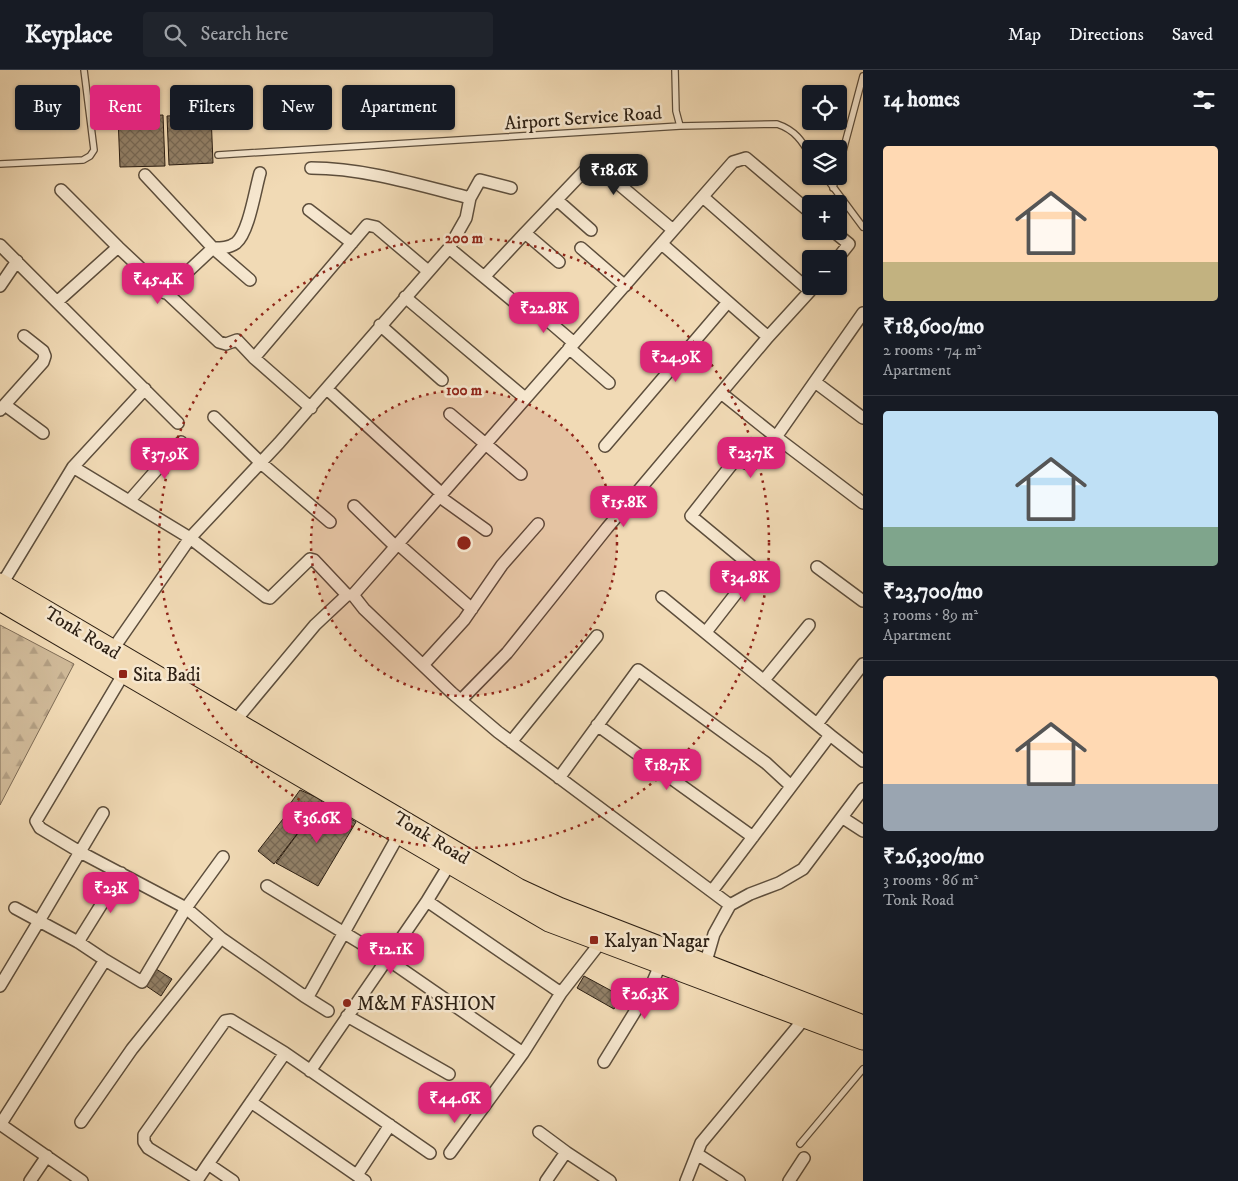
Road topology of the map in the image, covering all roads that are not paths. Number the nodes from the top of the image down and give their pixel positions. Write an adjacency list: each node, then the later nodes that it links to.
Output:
1 (84, 70): 8 (lane)
2 (675, 70): 4 (lane, Airport Service Road)
3 (863, 76): 5 (lane)
4 (680, 126): 6 (lane, Airport Service Road); 7 (lane, Airport Service Road)
5 (846, 140)
6 (802, 142)
7 (218, 155)
8 (0, 164)
9 (311, 168): 18 (street)
10 (260, 172): 31 (street)
11 (145, 175): 31 (street)
12 (831, 185): 15 (lane)
13 (834, 185): 15 (lane)
14 (511, 188): 18 (street)
15 (833, 188): 22 (lane)
16 (62, 190): 30 (street)
17 (703, 197): 20 (street); 24 (street); 40 (street)
18 (470, 198): 32 (street)
19 (557, 200): 23 (street); 24 (street); 25 (street)
20 (802, 205)
21 (309, 210): 27 (street)
22 (863, 227)
23 (591, 230)
24 (673, 230): 28 (street)
25 (525, 233): 36 (street); 38 (street)
26 (844, 240): 34 (street)
27 (352, 243): 37 (street); 55 (street)
28 (662, 244): 42 (street); 47 (street)
29 (0, 245): 35 (street)
30 (118, 247): 43 (street); 46 (street)
31 (213, 248): 39 (street); 43 (street)
32 (449, 248): 37 (street); 38 (street)
33 (581, 248): 42 (street)
34 (844, 250)
35 (17, 261): 41 (street); 46 (street)
36 (558, 262)
37 (428, 271): 45 (street)
38 (484, 277): 48 (street)
39 (250, 280)
40 (802, 280)
41 (0, 286)
42 (624, 286): 54 (street)
43 (165, 293): 55 (street)
44 (806, 295): 53 (street)
45 (405, 297): 51 (street); 62 (street)
46 (58, 301): 59 (street)
47 (728, 302): 53 (street); 73 (street)
48 (518, 305)
49 (531, 306): 54 (street)
50 (863, 313): 57 (street)
51 (380, 326): 56 (street); 60 (street)
52 (24, 336): 64 (street)
53 (768, 338): 61 (street)
54 (572, 345): 58 (street); 62 (street)
55 (254, 358): 63 (street)
56 (442, 380)
57 (815, 382): 66 (street); 70 (street)
58 (609, 383)
59 (145, 389): 68 (street); 75 (street)
60 (328, 389): 63 (street); 77 (street)
61 (721, 393): 70 (street); 100 (street)
62 (525, 398): 72 (street)
63 (311, 408): 74 (street)
64 (1, 409): 69 (street)
65 (450, 414): 72 (street)
66 (862, 415)
67 (214, 417): 74 (street)
68 (178, 423)
69 (43, 433)
70 (776, 436): 79 (street); 93 (street)
71 (181, 442): 78 (street)
72 (485, 443): 76 (street); 77 (street)
73 (604, 446)
74 (261, 463): 81 (street); 84 (street)
75 (73, 467): 78 (street); 87 (street)
76 (521, 474)
77 (441, 495): 83 (street); 85 (street)
78 (130, 500): 84 (street)
79 (863, 503)
80 (354, 506): 85 (street)
81 (330, 522)
82 (538, 524): 91 (street)
83 (486, 530)
84 (190, 538): 88 (street); 95 (street)
85 (397, 546): 88 (street); 91 (street)
86 (817, 567): 90 (street)
87 (1, 589): 95 (main road, Tonk Road); 98 (main road, Tonk Road)
88 (350, 595): 97 (street); 101 (street)
89 (662, 597): 93 (street)
90 (863, 601)
91 (472, 610): 97 (street)
92 (809, 625): 99 (street)
93 (706, 632): 99 (street)
94 (597, 636): 105 (street)
95 (112, 649): 98 (main road, Tonk Road)
96 (863, 664): 102 (street)
97 (423, 665): 100 (street)
98 (127, 667): 101 (main road, Tonk Road); 113 (main road, Tonk Road); 115 (street)
99 (764, 680): 102 (street)
100 (460, 700): 105 (street)
101 (235, 721): 133 (main road, Tonk Road)
102 (817, 724): 104 (street)
103 (597, 725): 107 (street); 108 (street); 114 (street)
104 (830, 734): 106 (street); 108 (street)
105 (511, 742): 107 (street)
106 (863, 761)
107 (559, 778): 120 (street)
108 (791, 786): 114 (street)
109 (863, 789): 111 (street)
110 (103, 814): 115 (street)
111 (843, 818): 112 (street); 122 (street)
112 (863, 831)
113 (398, 836): 117 (main road, Tonk Road); 126 (street)
114 (753, 837): 120 (street)
115 (80, 852): 118 (street); 125 (street)
116 (223, 857): 124 (street)
117 (449, 865): 121 (street); 129 (main road, Tonk Road)
118 (121, 873): 124 (street); 128 (street)
119 (267, 886): 126 (street)
120 (712, 891): 122 (street)
121 (427, 901): 130 (street); 135 (street)
122 (730, 905): 133 (street)
123 (15, 908): 125 (street)
124 (186, 908): 127 (street); 131 (street)
125 (39, 921): 128 (street); 134 (street)
126 (345, 932): 130 (street); 136 (street)
127 (221, 938): 136 (street); 149 (street)
128 (78, 942): 131 (street)
129 (600, 943): 132 (main road, Tonk Road); 135 (street)
130 (387, 959): 138 (street); 143 (street)
131 (105, 960): 150 (street)
132 (660, 965): 139 (main road, Tonk Road); 144 (street)
133 (705, 965): 140 (main road, Tonk Road)
134 (0, 986)
135 (561, 993): 143 (street)
136 (304, 996): 137 (street)
137 (328, 1011)
138 (347, 1016): 146 (street); 147 (street)
139 (804, 1019): 141 (main road, Tonk Road); 157 (street)
140 (863, 1025)
141 (863, 1040)
142 (285, 1053): 146 (street); 148 (street); 162 (street)
143 (523, 1053): 156 (street)
144 (604, 1062)
145 (863, 1069): 153 (lane)
146 (310, 1070): 151 (street)
147 (449, 1074)
148 (251, 1102): 160 (street); 161 (street)
149 (81, 1122)
150 (0, 1124): 158 (street)
151 (390, 1125): 155 (street); 161 (street)
152 (539, 1132): 154 (street)
153 (800, 1144)
154 (566, 1152): 166 (street); 167 (street)
155 (430, 1153)
156 (450, 1153)
157 (697, 1154): 168 (street); 169 (street)
158 (47, 1156): 163 (street); 164 (street)
159 (804, 1158): 170 (street)
160 (208, 1164): 162 (street); 165 (street)
161 (361, 1178)
162 (197, 1180)
163 (30, 1181)
164 (82, 1181)
165 (233, 1181)
166 (546, 1181)
167 (610, 1181)
168 (686, 1181)
169 (739, 1181)
170 (789, 1181)

